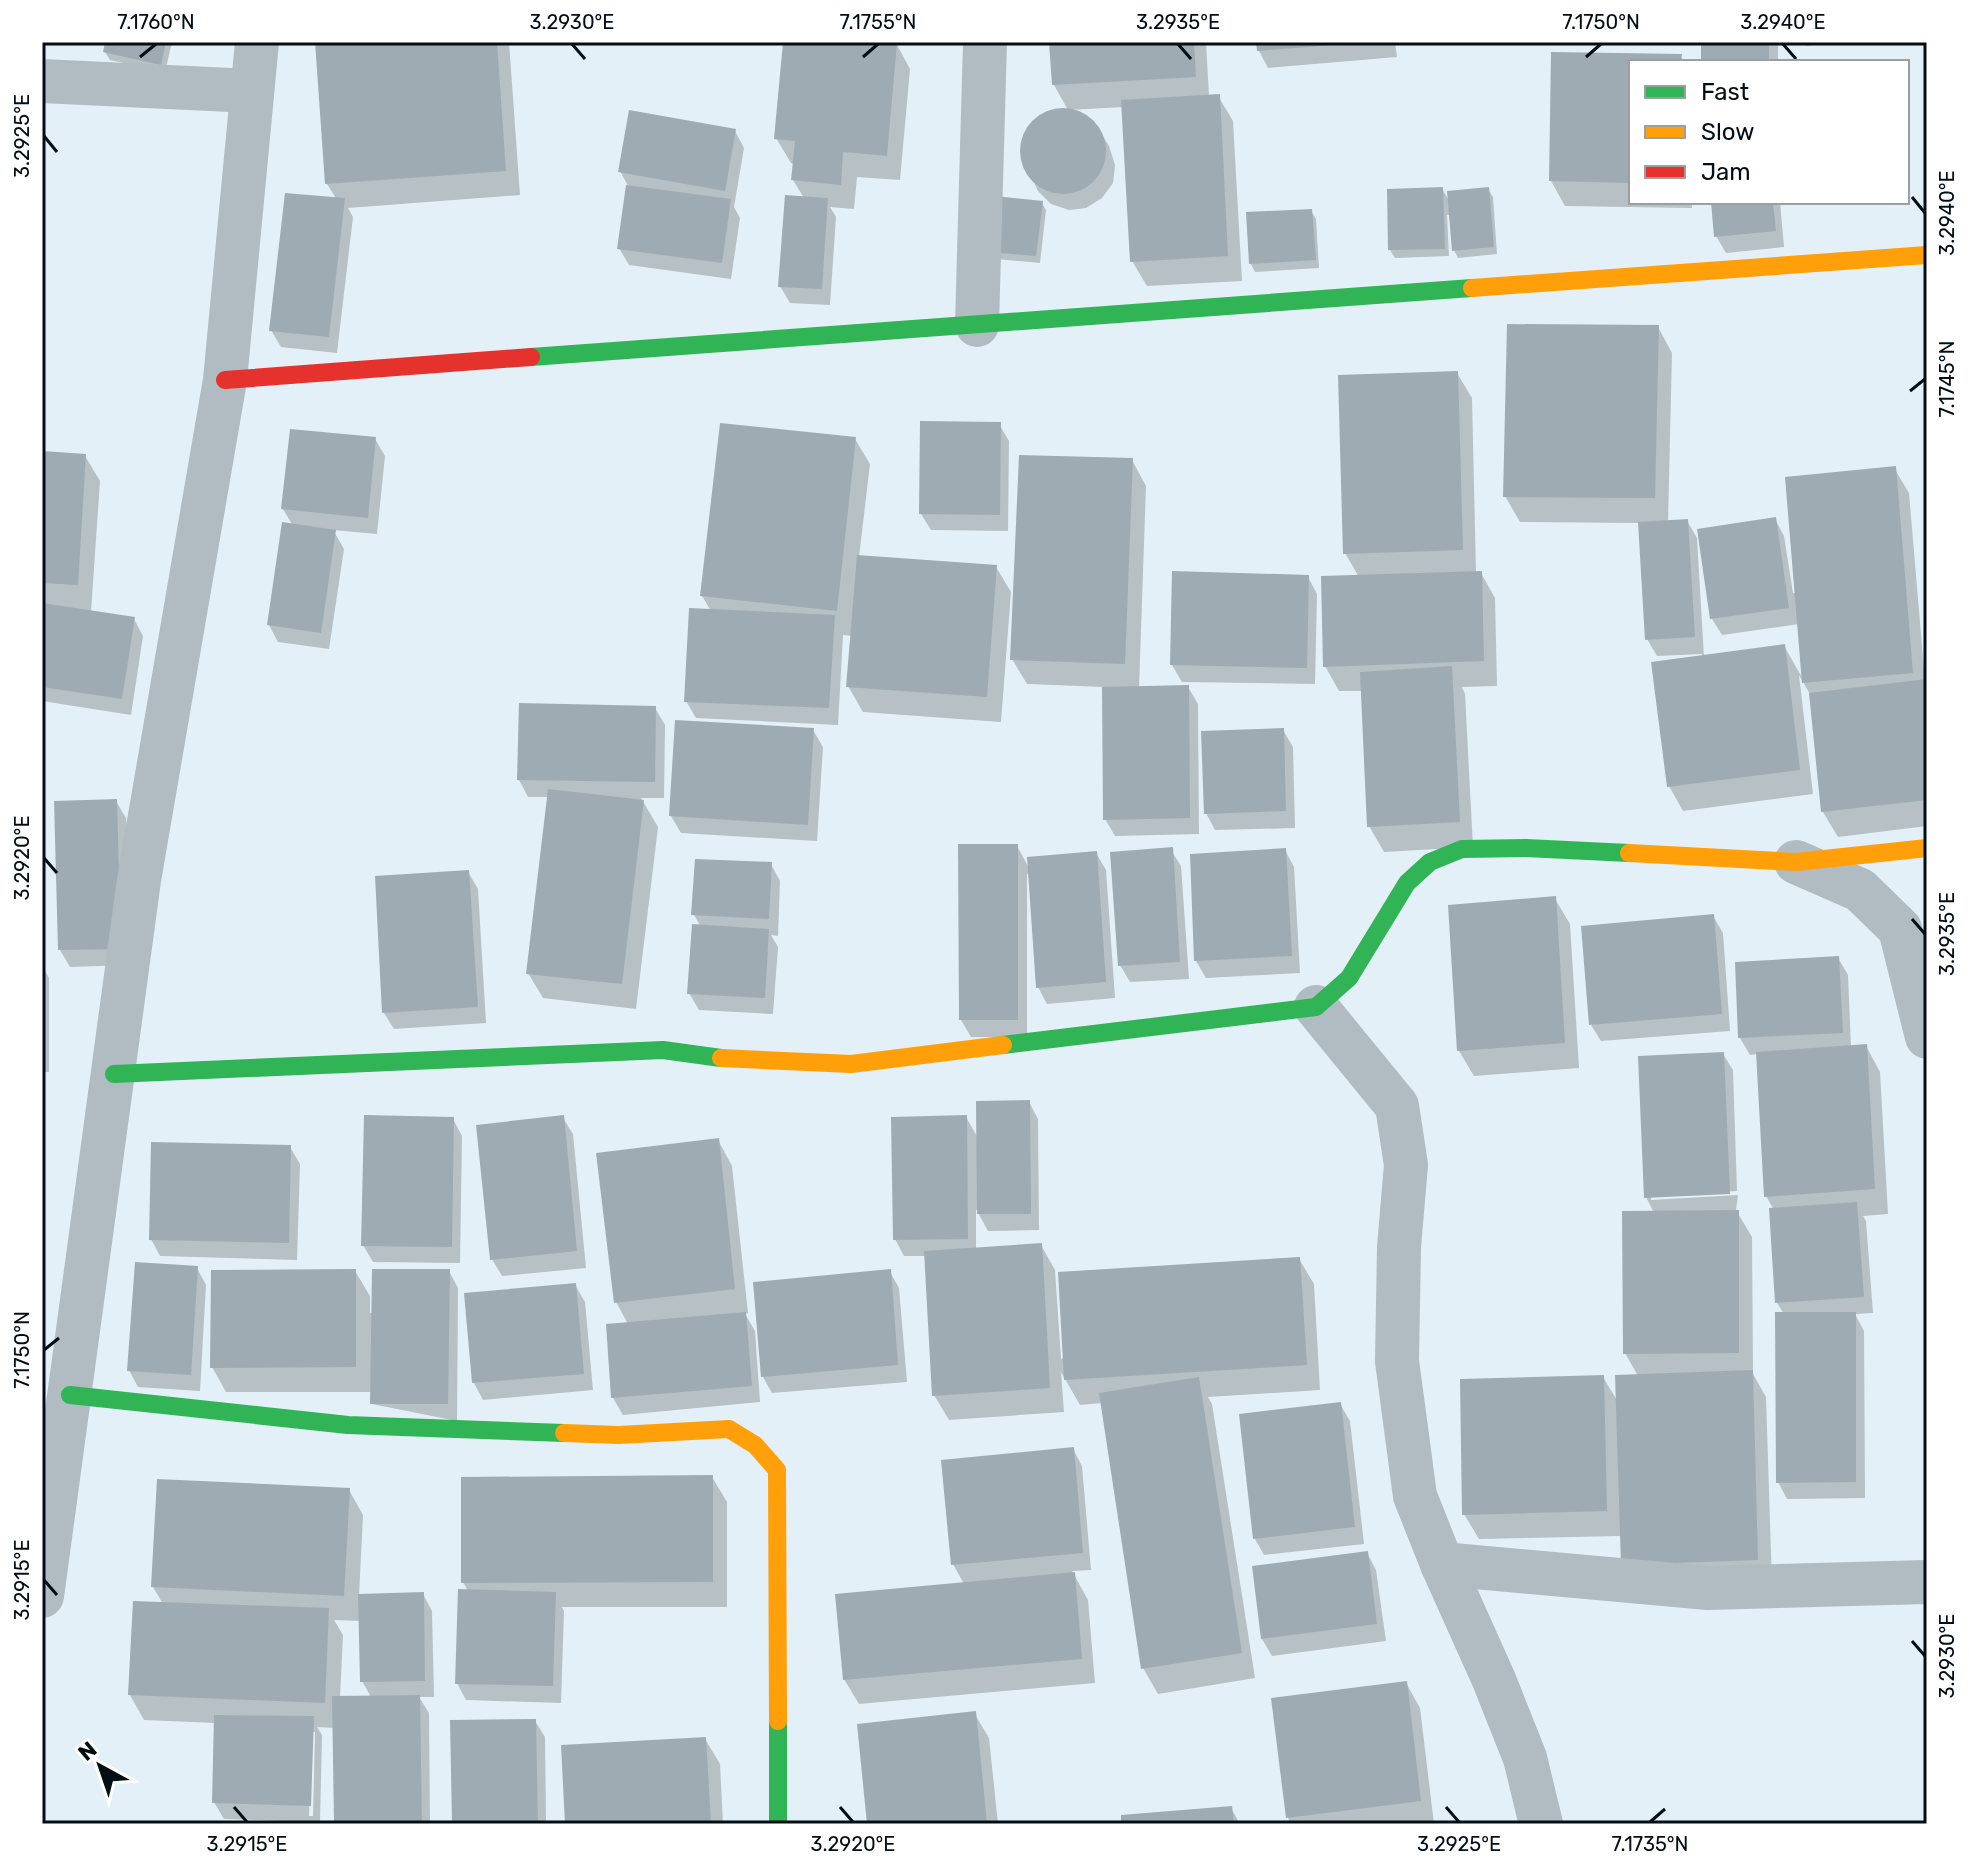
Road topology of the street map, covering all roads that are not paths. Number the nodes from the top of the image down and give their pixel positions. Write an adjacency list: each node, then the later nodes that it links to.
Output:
1 (257, 42): 4 (street)
2 (985, 42): 6 (street)
3 (42, 81): 4 (street)
4 (252, 91): 7 (street)
5 (1927, 255): 6 (street)
6 (977, 325): 7 (street)
7 (225, 380): 12 (street)
8 (1927, 848): 9 (street)
9 (1796, 862): 10 (street); 11 (street)
10 (1316, 1007): 12 (street); 14 (street)
11 (1927, 1037)
12 (114, 1074): 13 (street)
13 (70, 1395): 16 (street); 17 (street)
14 (1442, 1564): 15 (street); 18 (street)
15 (1927, 1582)
16 (42, 1596)
17 (778, 1824)
18 (1541, 1824)

